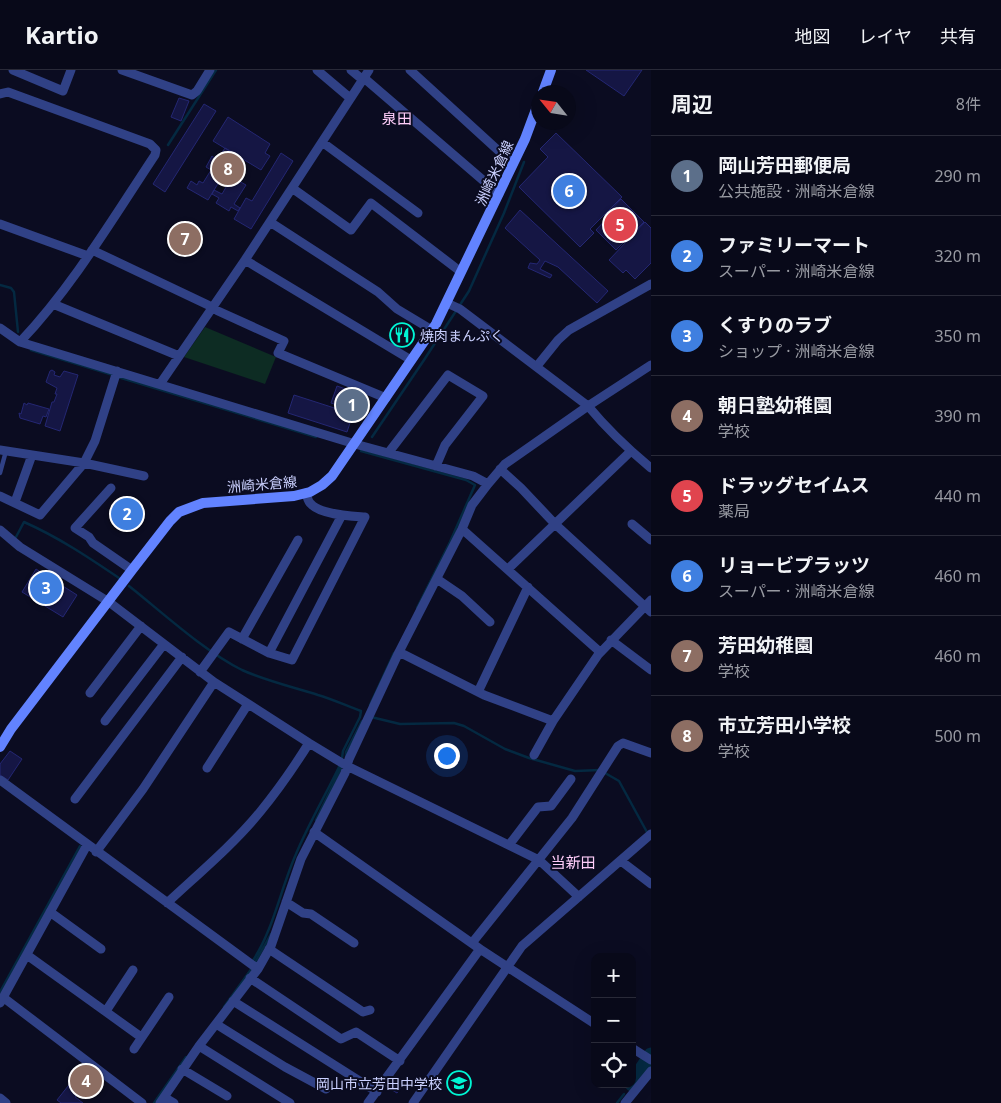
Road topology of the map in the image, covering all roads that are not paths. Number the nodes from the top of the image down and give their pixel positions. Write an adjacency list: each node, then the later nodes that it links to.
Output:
1 (13, 70): 2 (street)
2 (71, 70)
3 (210, 70): 9 (street)
4 (317, 70): 13 (street)
5 (351, 70): 10 (street)
6 (369, 70): 10 (street)
7 (410, 70): 16 (street)
8 (551, 70): 11 (main road)
9 (129, 71)
10 (361, 78): 13 (street); 18 (street)
11 (546, 85)
12 (0, 94): 22 (street)
13 (350, 98): 15 (street)
14 (531, 121): 16 (main road, 洲崎米倉線)
15 (322, 142): 17 (street); 19 (street)
16 (513, 164): 18 (main road, 洲崎米倉線)
17 (292, 188): 20 (street); 24 (street)
18 (499, 194): 24 (main road, 洲崎米倉線)
19 (418, 212)
20 (270, 222): 23 (street); 30 (street)
21 (0, 224): 22 (street)
22 (90, 253): 26 (street); 28 (street)
23 (245, 260): 28 (street); 33 (street)
24 (462, 272): 27 (main road, 洲崎米倉線)
25 (651, 284): 35 (street)
26 (53, 304): 31 (street); 32 (street)
27 (455, 306): 30 (main road, 洲崎米倉線); 35 (street)
28 (212, 307): 32 (street); 38 (street)
29 (0, 328): 31 (street)
30 (432, 330): 33 (main road, 洲崎米倉線)
31 (20, 342): 36 (street)
32 (179, 356): 37 (street)
33 (411, 360): 38 (main road, 洲崎米倉線)
34 (651, 365): 39 (street)
35 (537, 366): 39 (street)
36 (116, 374): 37 (street); 45 (street)
37 (160, 384): 40 (street)
38 (386, 398): 40 (main road, 洲崎米倉線)
39 (588, 406): 42 (street); 48 (street)
40 (360, 445): 43 (street); 53 (main road, 洲崎米倉線)
41 (3, 451): 44 (street); 49 (lane)
42 (630, 451): 47 (street); 57 (street)
43 (389, 452): 46 (street); 46 (street)
44 (32, 455): 45 (street); 55 (street)
45 (84, 463): 50 (street); 55 (street)
46 (436, 466): 51 (street)
47 (651, 468)
48 (500, 469): 51 (street); 57 (street)
49 (0, 474)
50 (144, 476)
51 (488, 484): 59 (street)
52 (111, 488): 64 (street)
53 (306, 493): 56 (street); 64 (main road, 洲崎米倉線)
54 (0, 496): 55 (street)
55 (15, 502)
56 (342, 515): 76 (street); 76 (street)
57 (555, 524): 63 (street); 69 (street)
58 (632, 524): 62 (street)
59 (462, 529): 63 (street); 65 (street)
60 (0, 531): 68 (street)
61 (298, 540): 72 (street)
62 (651, 540)
63 (508, 569): 66 (street)
64 (132, 570): 68 (main road, 洲崎米倉線)
65 (437, 579): 70 (street); 77 (street)
66 (528, 587): 75 (street); 82 (street)
67 (651, 600): 69 (street)
68 (109, 602): 71 (street); 88 (main road, 洲崎米倉線)
69 (645, 607): 73 (street)
70 (490, 622)
71 (141, 626): 74 (street); 83 (street)
72 (242, 639): 76 (street); 80 (street)
73 (611, 640): 75 (street); 79 (street)
74 (164, 644): 78 (street); 85 (street)
75 (599, 650): 86 (street)
76 (269, 652)
77 (399, 652): 82 (street); 91 (street)
78 (182, 657): 80 (street); 95 (street)
79 (651, 670)
80 (200, 672): 81 (street)
81 (214, 682): 84 (street); 100 (street)
82 (478, 692): 86 (street)
83 (90, 693)
84 (248, 704): 87 (street); 92 (street)
85 (105, 721)
86 (551, 721): 90 (street)
87 (309, 743): 91 (street); 106 (street)
88 (0, 747)
89 (651, 753): 101 (street)
90 (534, 755)
91 (344, 764): 96 (street); 99 (street)
92 (207, 768)
93 (571, 779): 99 (street)
94 (0, 780): 98 (street)
95 (75, 799)
96 (314, 832): 105 (street); 109 (street)
97 (650, 835): 102 (street)
98 (87, 845): 100 (street); 107 (street)
99 (509, 845): 101 (street)
100 (96, 852): 106 (street)
101 (539, 860): 104 (street); 109 (street)
102 (621, 860): 103 (street); 104 (street)
103 (651, 884)
104 (579, 897): 115 (street)
105 (286, 902): 108 (street); 111 (street)
106 (167, 903): 114 (street)
107 (50, 912): 110 (street); 113 (street)
108 (354, 943)
109 (472, 944): 112 (street)
110 (101, 949)
111 (269, 949): 114 (street); 121 (street)
112 (480, 949): 115 (street); 130 (street)
113 (27, 955): 119 (street); 122 (street)
114 (254, 966): 117 (street)
115 (507, 967): 123 (street); 143 (street)
116 (133, 970): 122 (street)
117 (250, 978): 120 (street); 130 (street)
118 (169, 997): 125 (street)
119 (2, 1000): 139 (street)
120 (233, 1001): 124 (street); 134 (street)
121 (370, 1010)
122 (106, 1011): 125 (street)
123 (591, 1021)
124 (216, 1024): 126 (street); 133 (street)
125 (141, 1037): 127 (street)
126 (199, 1046): 131 (street); 141 (street)
127 (134, 1049)
128 (636, 1050): 129 (street)
129 (648, 1058)
130 (400, 1061): 134 (street)
131 (182, 1069): 135 (street); 137 (street)
132 (651, 1071): 144 (street)
133 (326, 1089)
134 (377, 1092): 142 (street)
135 (226, 1096)
136 (0, 1098): 138 (street)
137 (162, 1100): 140 (street)
138 (6, 1103)
139 (142, 1103)
140 (174, 1103)
141 (290, 1103)
142 (368, 1103)
143 (413, 1103)
144 (625, 1103)

